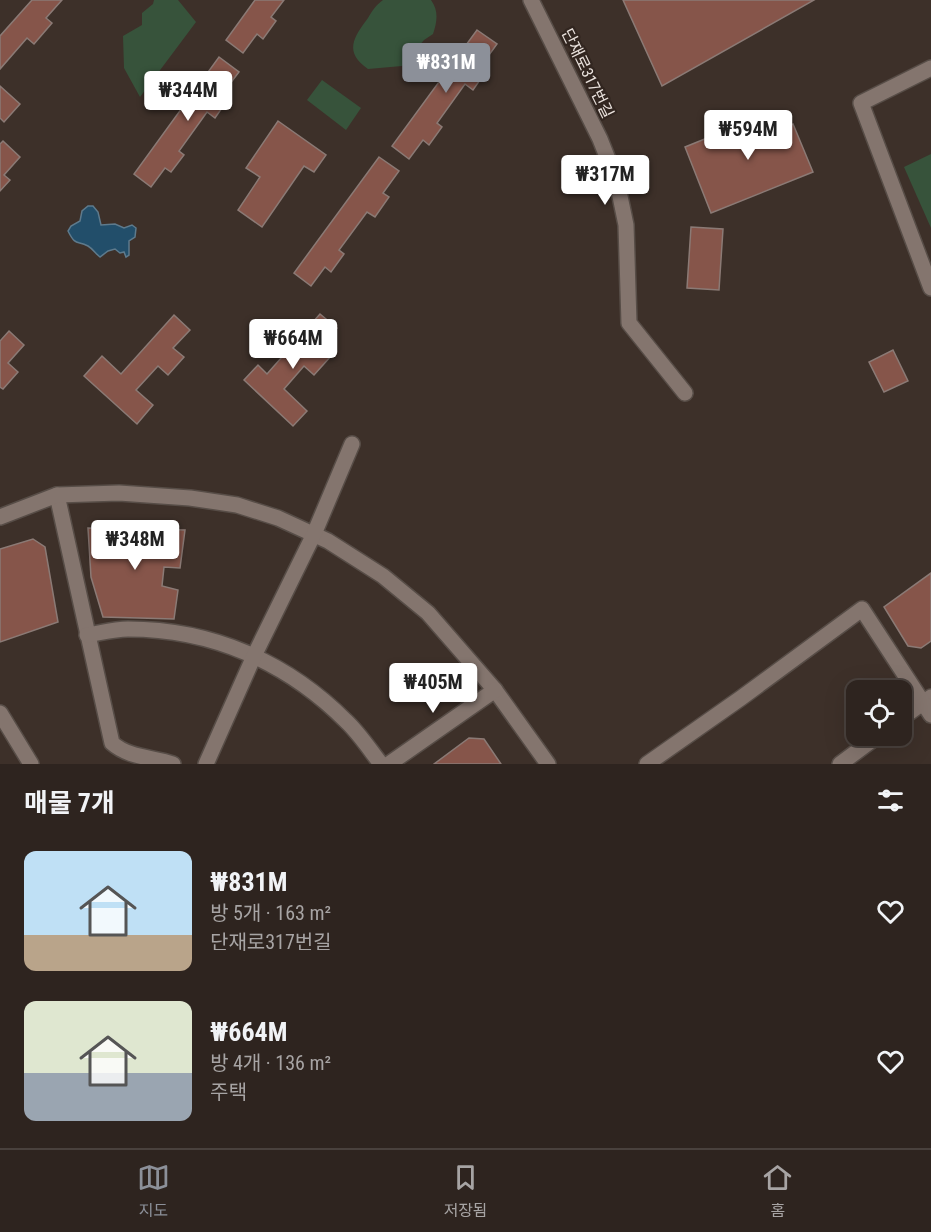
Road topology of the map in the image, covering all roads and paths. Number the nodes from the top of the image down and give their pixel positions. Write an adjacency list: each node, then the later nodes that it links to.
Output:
1 (531, 0): 4 (street, 단재로317번길)
2 (931, 68): 3 (street)
3 (931, 288)
4 (685, 393)
5 (352, 444): 8 (street)
6 (57, 495): 7 (street); 8 (street); 9 (street)
7 (0, 518)
8 (314, 534): 10 (street); 11 (street)
9 (87, 635): 10 (street); 17 (street)
10 (254, 656): 18 (street); 19 (street)
11 (495, 690): 20 (street); 21 (street)
12 (928, 705): 14 (street); 22 (street)
13 (0, 713): 16 (street)
14 (912, 713)
15 (864, 746): 23 (street)
16 (31, 764)
17 (173, 764)
18 (206, 764)
19 (381, 764)
20 (389, 764)
21 (548, 764)
22 (646, 764)
23 (840, 764)

